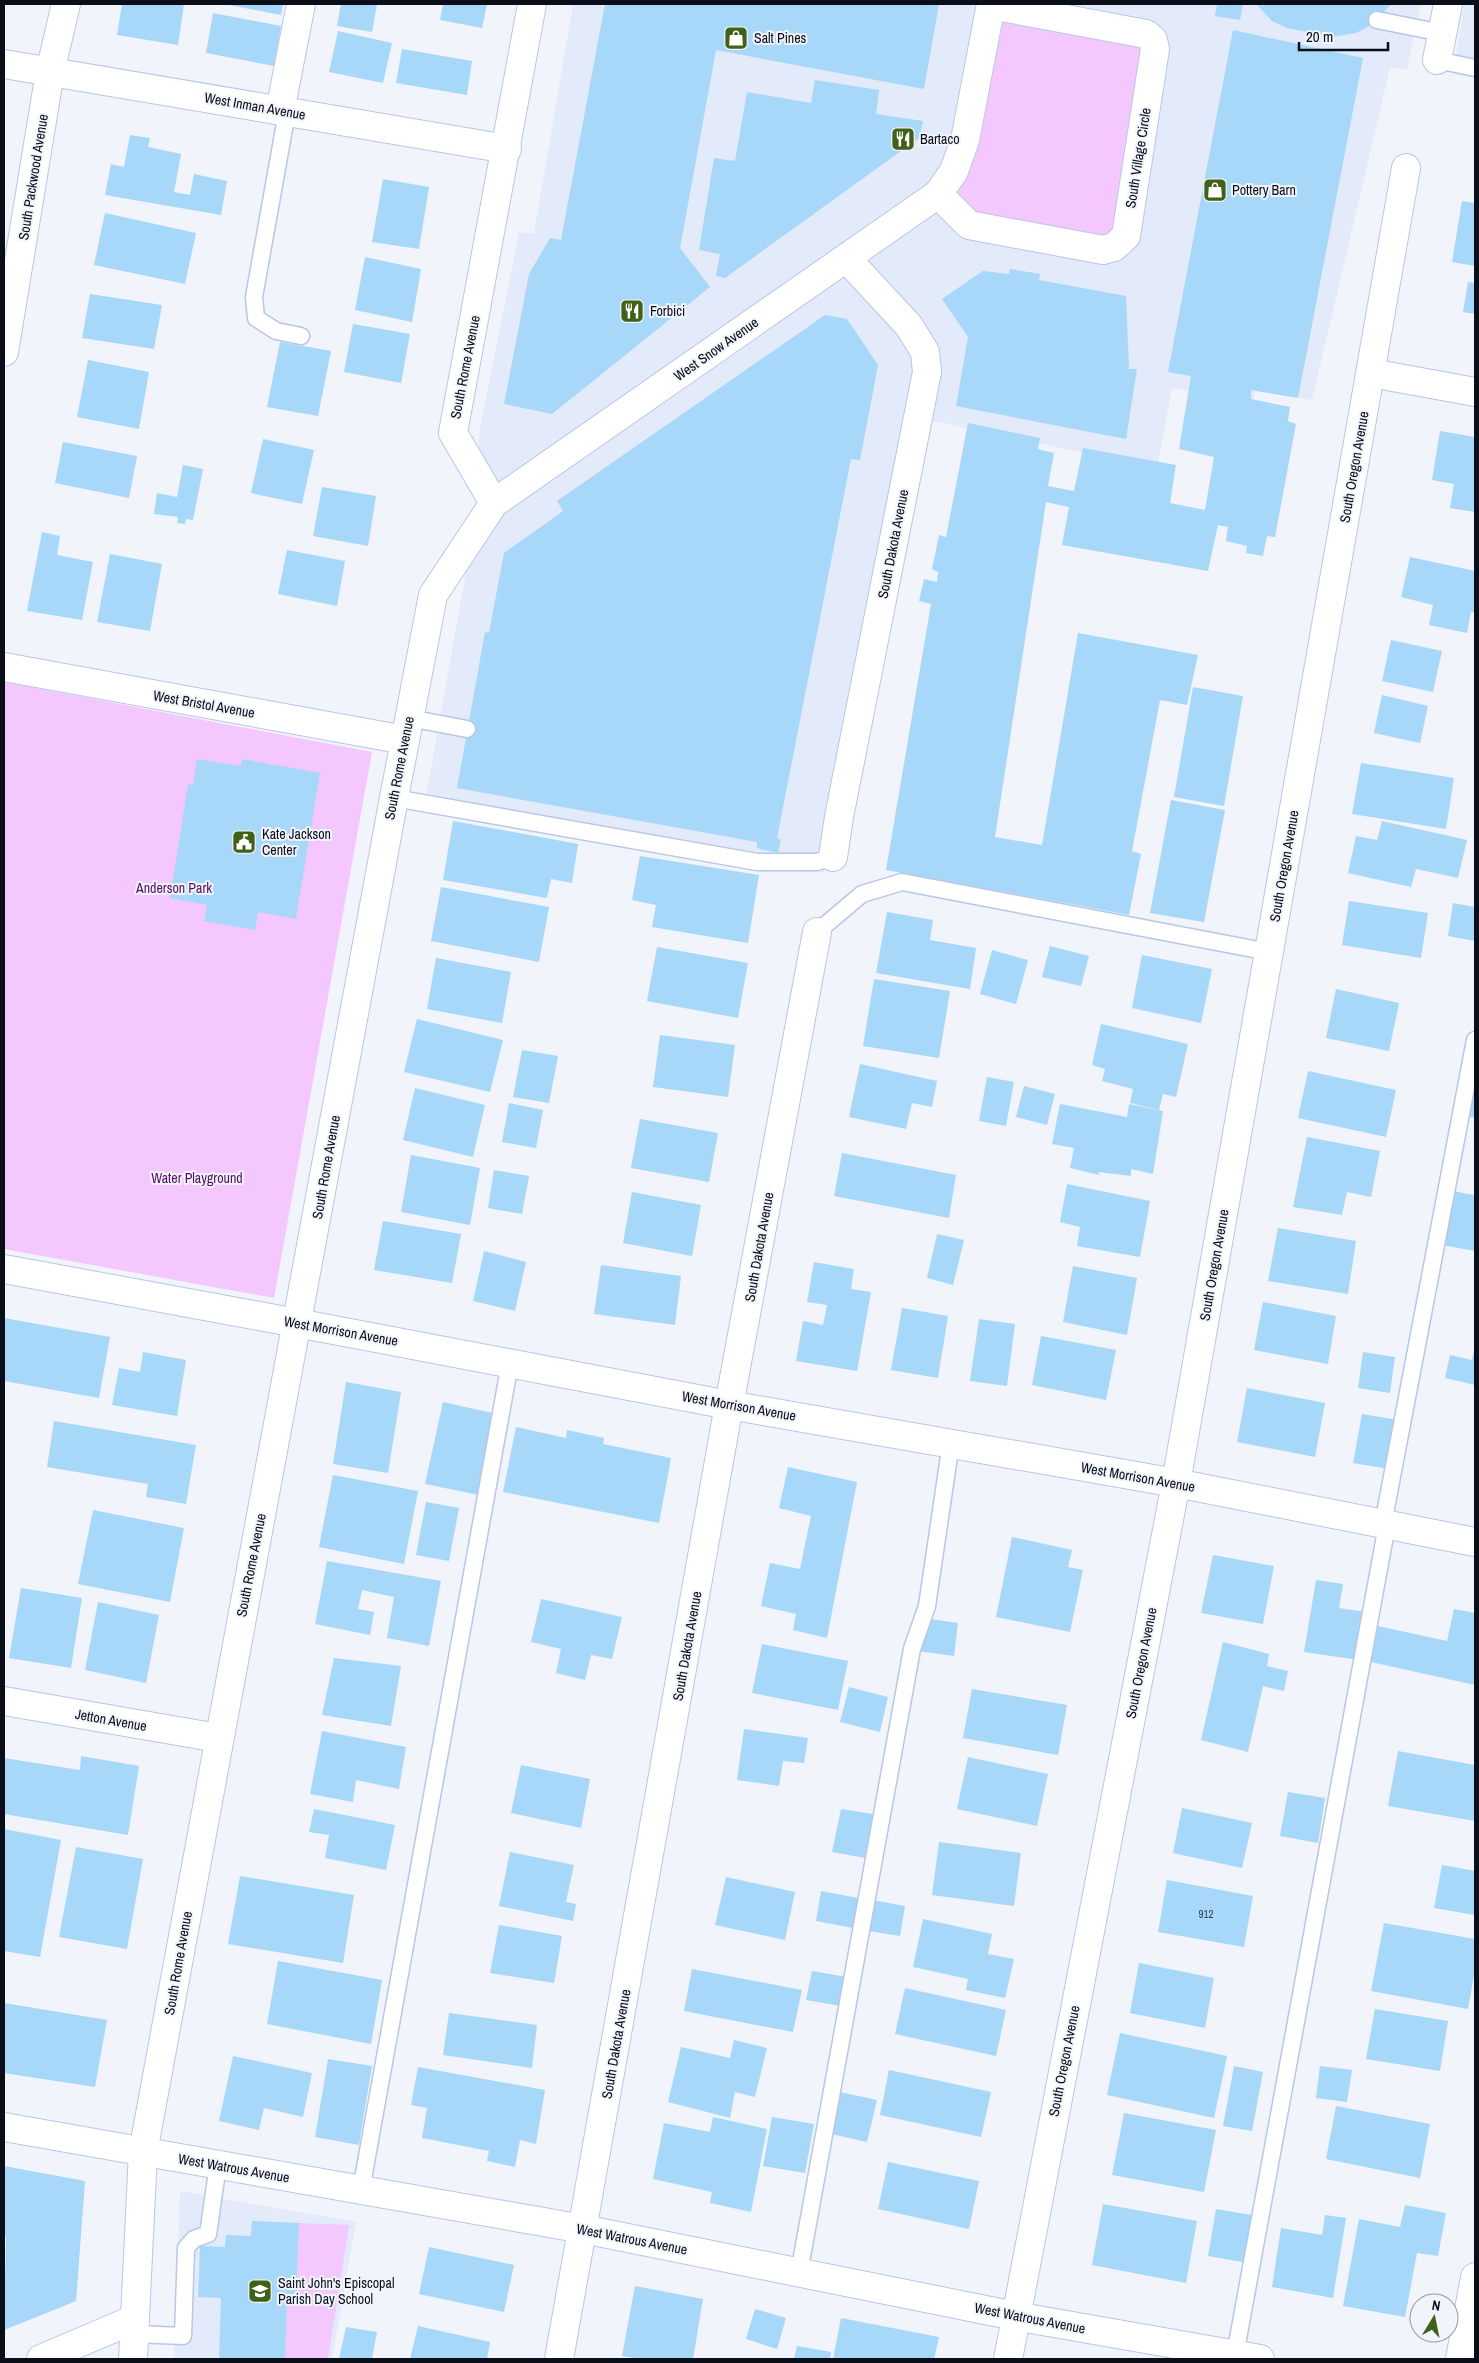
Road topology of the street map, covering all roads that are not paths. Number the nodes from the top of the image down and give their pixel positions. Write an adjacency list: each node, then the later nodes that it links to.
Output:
1 (66, 4): 11 (street, South Packwood Avenue)
2 (301, 4): 12 (street)
3 (532, 4): 13 (street, South Rome Avenue)
4 (991, 4): 15 (street); 15 (street, South Village Circle)
5 (1448, 4): 7 (street)
6 (1377, 20): 7 (lane)
7 (1442, 32): 8 (street)
8 (1437, 60): 10 (lane)
9 (4, 64): 11 (street, West Inman Avenue)
10 (1475, 68)
11 (50, 72): 12 (street, West Inman Avenue); 18 (street, South Packwood Avenue)
12 (284, 111): 13 (street, West Inman Avenue); 17 (lane)
13 (507, 149): 21 (street, South Rome Avenue)
14 (1406, 168): 19 (street, South Oregon Avenue)
15 (938, 194): 16 (street, West Snow Avenue)
16 (846, 258): 21 (street, West Snow Avenue); 26 (street, South Dakota Avenue)
17 (302, 336)
18 (4, 352)
19 (1371, 373): 20 (street); 28 (street, South Oregon Avenue)
20 (1475, 392)
21 (494, 503): 23 (street, South Rome Avenue)
22 (4, 667): 23 (street, West Bristol Avenue)
23 (407, 729): 24 (lane); 25 (street, South Rome Avenue)
24 (468, 729)
25 (394, 798): 26 (lane); 31 (street, South Rome Avenue)
26 (833, 857)
27 (817, 932): 28 (lane); 33 (street, South Dakota Avenue)
28 (1269, 952): 35 (street, South Oregon Avenue)
29 (1475, 1040): 36 (lane)
30 (4, 1269): 31 (street, West Morrison Avenue)
31 (298, 1323): 32 (street, West Morrison Avenue); 39 (street, South Rome Avenue)
32 (510, 1363): 33 (street, West Morrison Avenue); 43 (lane)
33 (729, 1405): 34 (street, West Morrison Avenue); 44 (street, South Dakota Avenue)
34 (951, 1443): 35 (street, West Morrison Avenue); 45 (lane)
35 (1176, 1483): 36 (street, West Morrison Avenue); 47 (street, South Oregon Avenue)
36 (1385, 1524): 37 (street, West Morrison Avenue); 49 (lane)
37 (1475, 1542)
38 (4, 1701): 39 (street, Jetton Avenue)
39 (218, 1738): 41 (street, South Rome Avenue)
40 (4, 2127): 41 (street, West Watrous Avenue)
41 (143, 2152): 42 (street, West Watrous Avenue); 48 (street, South Rome Avenue)
42 (218, 2165): 43 (street, West Watrous Avenue); 48 (lane)
43 (361, 2190): 44 (street, West Watrous Avenue)
44 (583, 2229): 45 (street, West Watrous Avenue); 51 (street, South Dakota Avenue)
45 (799, 2273): 47 (street, West Watrous Avenue)
46 (1475, 2277): 53 (street)
47 (1015, 2316): 49 (street, West Watrous Avenue); 52 (street, South Oregon Avenue)
48 (134, 2337): 50 (street)
49 (1247, 2357)
50 (41, 2359)
51 (559, 2359)
52 (1008, 2359)
53 (1460, 2359)

